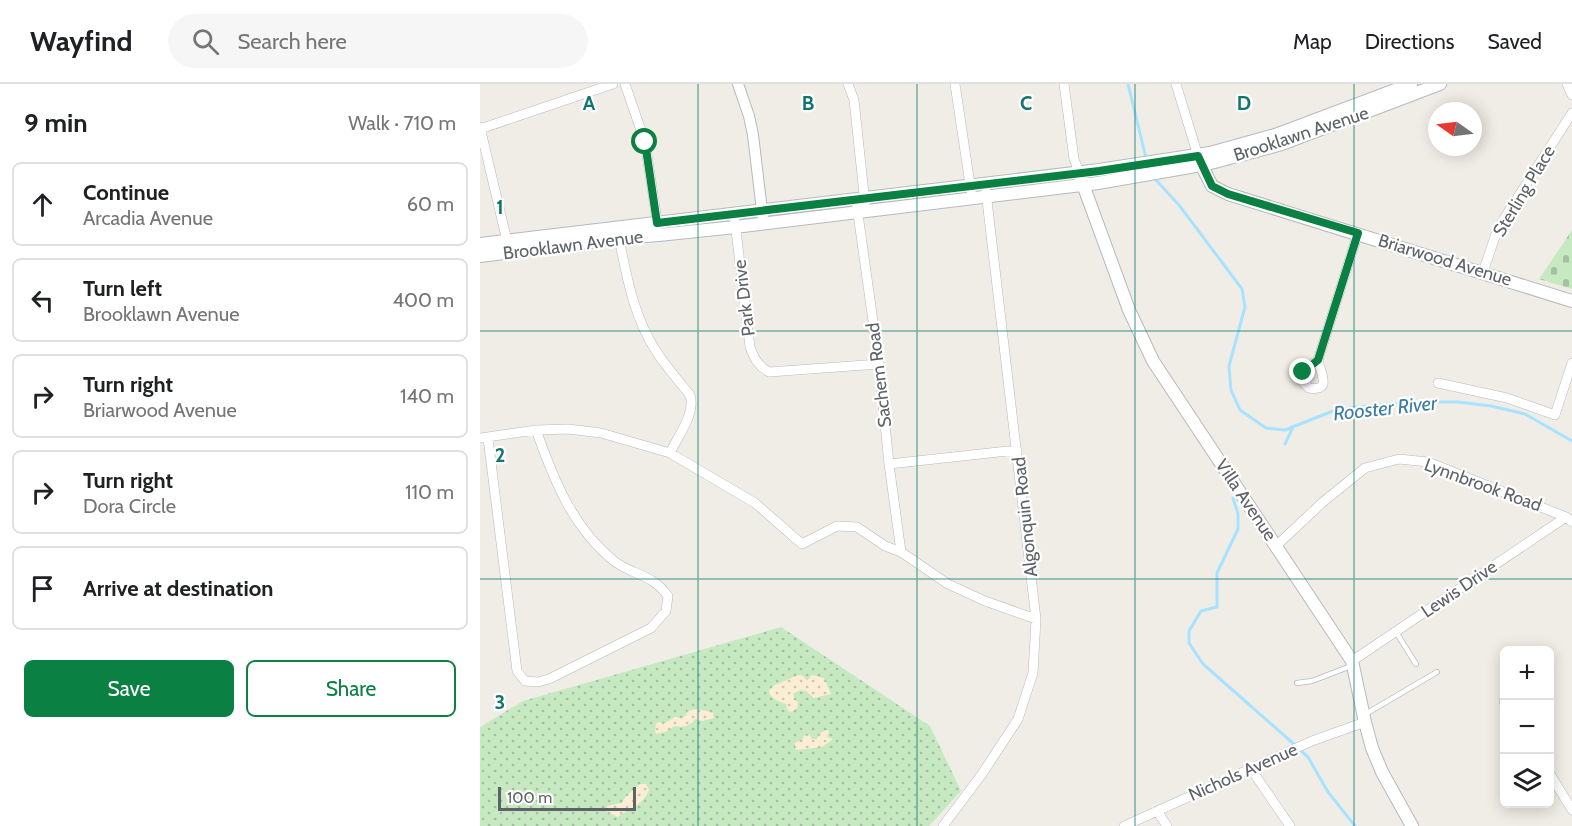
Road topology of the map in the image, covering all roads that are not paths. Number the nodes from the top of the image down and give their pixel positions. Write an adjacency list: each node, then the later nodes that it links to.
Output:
1 (613, 84): 13 (street)
2 (625, 84): 25 (street)
3 (738, 84): 23 (street)
4 (848, 84): 20 (street, Sachem Road)
5 (955, 84): 18 (street)
6 (1064, 84): 16 (street)
7 (1176, 84): 14 (street)
8 (1411, 84): 14 (main road, Brooklawn Avenue)
9 (1440, 84): 14 (main road, Brooklawn Avenue)
10 (1567, 84): 11 (street)
11 (1572, 95)
12 (1572, 113): 31 (street, Sterling Place)
13 (480, 128): 29 (street)
14 (1200, 160): 15 (main road, Brooklawn Avenue); 27 (main road, Briarwood Avenue)
15 (1140, 170): 16 (main road, Brooklawn Avenue); 17 (main road, Brooklawn Avenue)
16 (1079, 172): 17 (main road, Villa Avenue); 19 (main road, Brooklawn Avenue)
17 (1084, 184): 19 (main road, Brooklawn Avenue); 43 (main road, Villa Avenue)
18 (970, 185): 19 (main road, Brooklawn Avenue); 20 (main road, Brooklawn Avenue); 21 (street)
19 (986, 190): 21 (main road, Brooklawn Avenue); 39 (street, Algonquin Road)
20 (860, 198): 22 (street, Sachem Road); 23 (main road, Brooklawn Avenue)
21 (971, 198): 22 (main road, Brooklawn Avenue)
22 (862, 211): 23 (main road, Brooklawn Avenue); 35 (street, Sachem Road)
23 (762, 217): 24 (main road, Brooklawn Avenue)
24 (734, 220): 25 (main road, Brooklawn Avenue); 35 (street, Park Drive)
25 (658, 229): 26 (main road, Brooklawn Avenue)
26 (618, 233): 29 (main road, Brooklawn Avenue); 40 (street)
27 (1358, 233): 31 (main road, Briarwood Avenue); 33 (street)
28 (480, 243): 29 (main road, Brooklawn Avenue)
29 (509, 246): 30 (main road, Brooklawn Avenue)
30 (480, 256)
31 (1483, 272): 32 (main road, Briarwood Avenue)
32 (1572, 301)
33 (1318, 360)
34 (1572, 363): 36 (street)
35 (879, 364): 41 (street, Sachem Road)
36 (1438, 383)
37 (536, 430): 38 (street); 38 (street); 40 (street)
38 (484, 438)
39 (1017, 450): 41 (street); 45 (street, Algonquin Road)
40 (670, 453): 44 (street)
41 (889, 464): 44 (street, Sachem Road)
42 (1569, 520): 43 (street, Lynnbrook Road); 46 (street, Lewis Drive)
43 (1277, 545): 47 (main road, Villa Avenue)
44 (901, 552): 45 (street)
45 (1036, 619): 56 (street, Algonquin Road)
46 (1396, 632): 47 (street, Lewis Drive); 48 (lane)
47 (1353, 663): 50 (lane); 51 (main road, Villa Avenue)
48 (1416, 664)
49 (1437, 672): 51 (lane)
50 (1297, 683)
51 (1364, 719): 52 (street, Nichols Avenue); 60 (main road, Villa Avenue)
52 (1251, 769): 55 (street, Nichols Avenue); 59 (street)
53 (1554, 781): 54 (street)
54 (1572, 810)
55 (1157, 811): 57 (street, Nichols Avenue); 58 (street)
56 (943, 826)
57 (1124, 826)
58 (1167, 826)
59 (1290, 826)
60 (1412, 826)

